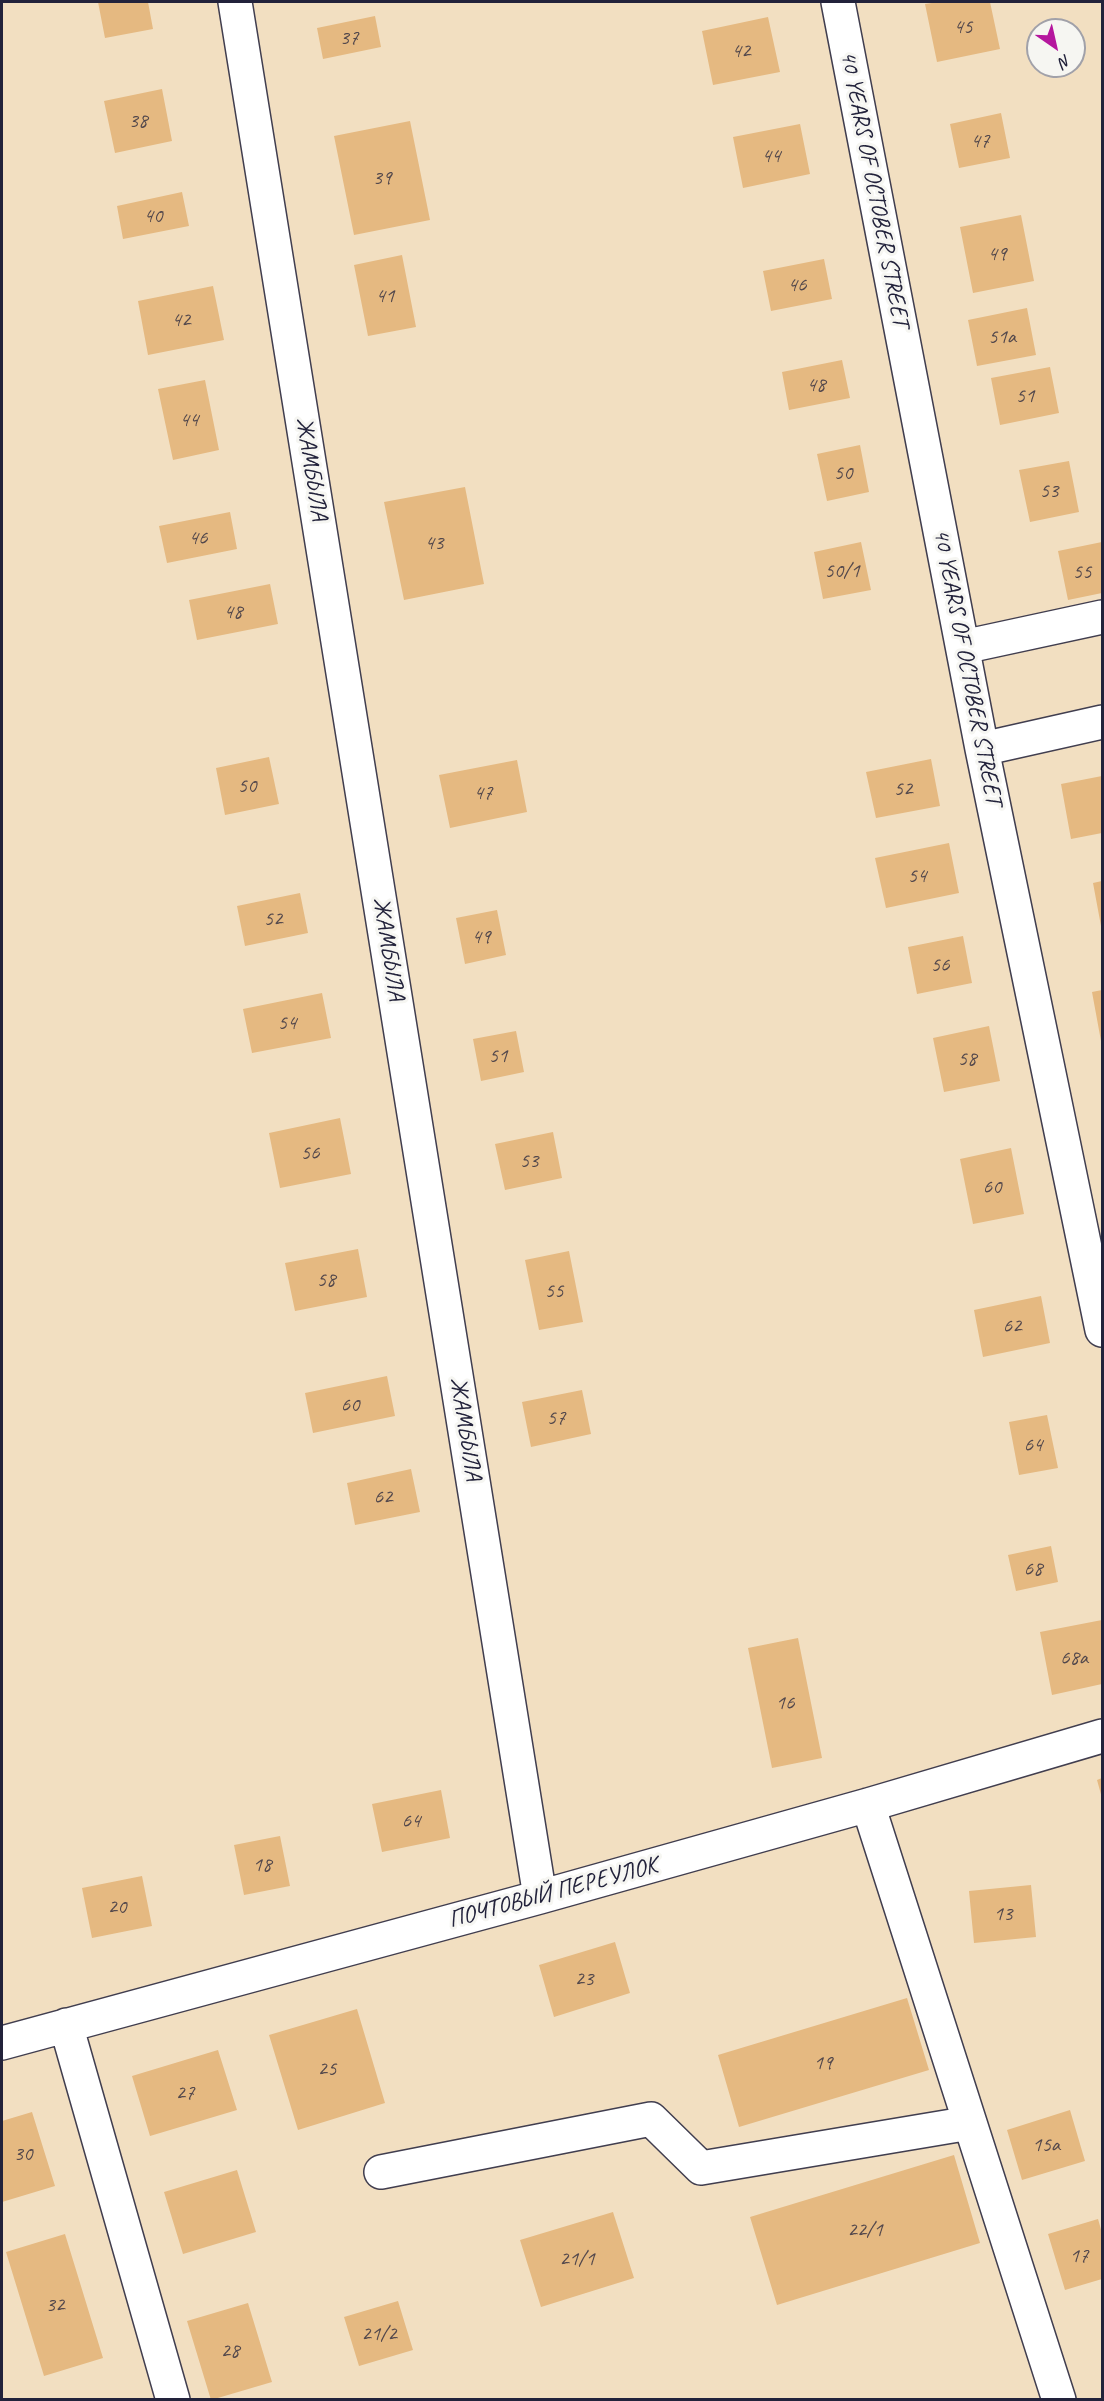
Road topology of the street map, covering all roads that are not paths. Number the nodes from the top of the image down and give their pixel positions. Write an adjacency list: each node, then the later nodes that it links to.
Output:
1 (234, 2): 10 (street, ЖАМБЫЛА)
2 (838, 2): 4 (street, 40 YEARS OF OCTOBER STREET)
3 (1102, 616): 4 (street)
4 (963, 647): 6 (street, 40 YEARS OF OCTOBER STREET)
5 (1102, 723): 6 (street)
6 (982, 749): 7 (street, 40 YEARS OF OCTOBER STREET)
7 (1102, 1330)
8 (1102, 1736): 9 (street, ПОЧТОВЫЙ ПЕРЕУЛОК)
9 (868, 1805): 10 (street, ПОЧТОВЫЙ ПЕРЕУЛОК); 13 (street)
10 (540, 1897): 11 (street, ПОЧТОВЫЙ ПЕРЕУЛОК)
11 (66, 2025): 12 (street, ПОЧТОВЫЙ ПЕРЕУЛОК); 15 (street)
12 (2, 2043)
13 (970, 2123): 14 (street); 16 (street)
14 (381, 2172)
15 (173, 2400)
16 (1059, 2400)

